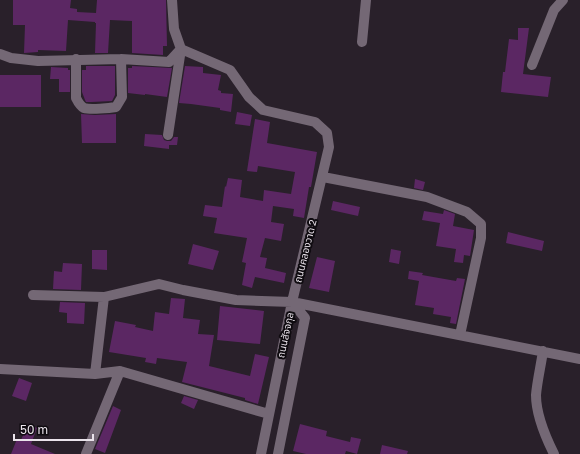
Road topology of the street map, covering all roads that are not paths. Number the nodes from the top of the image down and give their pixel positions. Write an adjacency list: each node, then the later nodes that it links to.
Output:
1 (172, 0): 5 (street)
2 (366, 0): 4 (street)
3 (563, 0): 9 (street)
4 (362, 42)
5 (181, 49): 8 (street); 10 (street); 11 (street, ถนนคลองวาด 2)
6 (0, 54): 7 (street)
7 (76, 59): 8 (street); 8 (street)
8 (121, 59)
9 (532, 65)
10 (168, 135)
11 (323, 177): 14 (street, ถนนคลองวาด 2); 15 (street)
12 (33, 295): 13 (street)
13 (104, 297): 14 (street); 20 (street)
14 (292, 302): 15 (street); 21 (street, ถนนสัจจกุล); 24 (street, ถนนสัจจกุล)
15 (460, 335): 16 (street)
16 (543, 352): 17 (street); 25 (street)
17 (580, 359)
18 (0, 369): 20 (street)
19 (120, 371): 20 (street); 21 (street); 22 (street)
20 (95, 374)
21 (269, 414): 23 (street, ถนนสัจจกุล)
22 (86, 454)
23 (261, 454)
24 (278, 454)
25 (554, 454)

